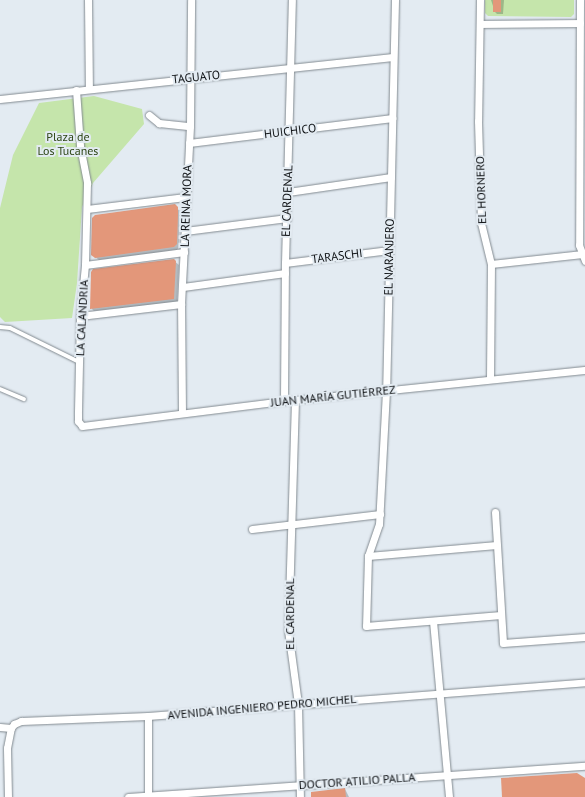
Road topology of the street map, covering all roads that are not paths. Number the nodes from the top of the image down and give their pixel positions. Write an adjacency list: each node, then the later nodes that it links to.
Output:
1 (88, 0): 12 (street)
2 (191, 0): 11 (street, LA REINA MORA)
3 (292, 0): 10 (street, EL CARDENAL)
4 (394, 0): 9 (street, EL NARANJERO)
5 (480, 0): 8 (street, EL HORNERO)
6 (580, 0): 7 (street)
7 (580, 23): 8 (street); 28 (street)
8 (480, 24): 31 (street, EL HORNERO)
9 (393, 57): 10 (street, TAGUATO); 16 (street, EL NARANJERO)
10 (292, 67): 11 (street, TAGUATO); 18 (street, EL CARDENAL)
11 (191, 77): 12 (street, TAGUATO); 17 (street, LA REINA MORA)
12 (89, 89): 13 (street, TAGUATO)
13 (76, 90): 14 (street, TAGUATO); 23 (street, LA CALANDRIA)
14 (0, 99)
15 (149, 116): 17 (street)
16 (392, 118): 18 (street, HUICHICO); 20 (street, EL NARANJERO)
17 (190, 126): 19 (street, LA REINA MORA)
18 (290, 131): 19 (street, HUICHICO); 21 (street, EL CARDENAL)
19 (189, 143): 22 (street, LA REINA MORA)
20 (391, 177): 21 (street); 26 (street, EL NARANJERO)
21 (288, 192): 24 (street, EL CARDENAL)
22 (185, 197): 23 (street); 25 (street, LA REINA MORA)
23 (87, 209): 32 (street, LA CALANDRIA)
24 (287, 218): 25 (street); 30 (street, EL CARDENAL)
25 (185, 231): 27 (street, LA REINA MORA)
26 (389, 250): 30 (street, TARASCHI); 42 (street, EL NARANJERO)
27 (184, 252): 32 (street); 34 (street, LA REINA MORA)
28 (582, 254): 29 (street); 31 (street)
29 (585, 262)
30 (285, 263): 33 (street, EL CARDENAL)
31 (491, 264): 40 (street, EL HORNERO)
32 (85, 265): 36 (street, LA CALANDRIA)
33 (285, 273): 34 (street); 45 (street, EL CARDENAL)
34 (183, 287): 35 (street, LA REINA MORA)
35 (181, 304): 36 (street); 46 (street, LA REINA MORA)
36 (80, 316): 38 (street, LA CALANDRIA)
37 (0, 326): 38 (lane)
38 (79, 362): 47 (street, LA CALANDRIA)
39 (585, 370): 40 (street, JUAN MARÍA GUTIÉRREZ)
40 (490, 378): 42 (street, JUAN MARÍA GUTIÉRREZ)
41 (0, 389): 43 (lane)
42 (386, 391): 44 (street, JUAN MARÍA GUTIÉRREZ); 49 (street, EL NARANJERO)
43 (24, 399)
44 (295, 400): 45 (street, JUAN MARÍA GUTIÉRREZ); 50 (street, EL CARDENAL)
45 (284, 401): 46 (street, JUAN MARÍA GUTIÉRREZ)
46 (182, 413): 47 (street, JUAN MARÍA GUTIÉRREZ)
47 (82, 426)
48 (495, 512): 52 (street)
49 (380, 514): 50 (street); 53 (street, EL NARANJERO)
50 (292, 524): 51 (street); 59 (street, EL CARDENAL)
51 (252, 529)
52 (497, 545): 53 (street); 54 (street)
53 (368, 556): 55 (street, EL NARANJERO)
54 (501, 615): 55 (street); 56 (street)
55 (433, 621): 58 (street)
56 (585, 637)
57 (585, 682): 58 (street, AVENIDA INGENIERO PEDRO MICHEL)
58 (439, 693): 59 (street, AVENIDA INGENIERO PEDRO MICHEL); 64 (street)
59 (298, 704): 60 (street, AVENIDA INGENIERO PEDRO MICHEL); 65 (street, EL CARDENAL)
60 (148, 716): 62 (street, AVENIDA INGENIERO PEDRO MICHEL); 68 (street)
61 (0, 727): 62 (street)
62 (11, 728): 66 (street)
63 (585, 766): 64 (street, DOCTOR ATILIO PALLA)
64 (446, 774): 65 (street, DOCTOR ATILIO PALLA); 70 (street)
65 (299, 785): 68 (street, DOCTOR ATILIO PALLA); 69 (street, EL CARDENAL)
66 (8, 797)
67 (128, 797): 68 (street, DOCTOR ATILIO PALLA)
68 (148, 797)
69 (300, 797)
70 (449, 797)

